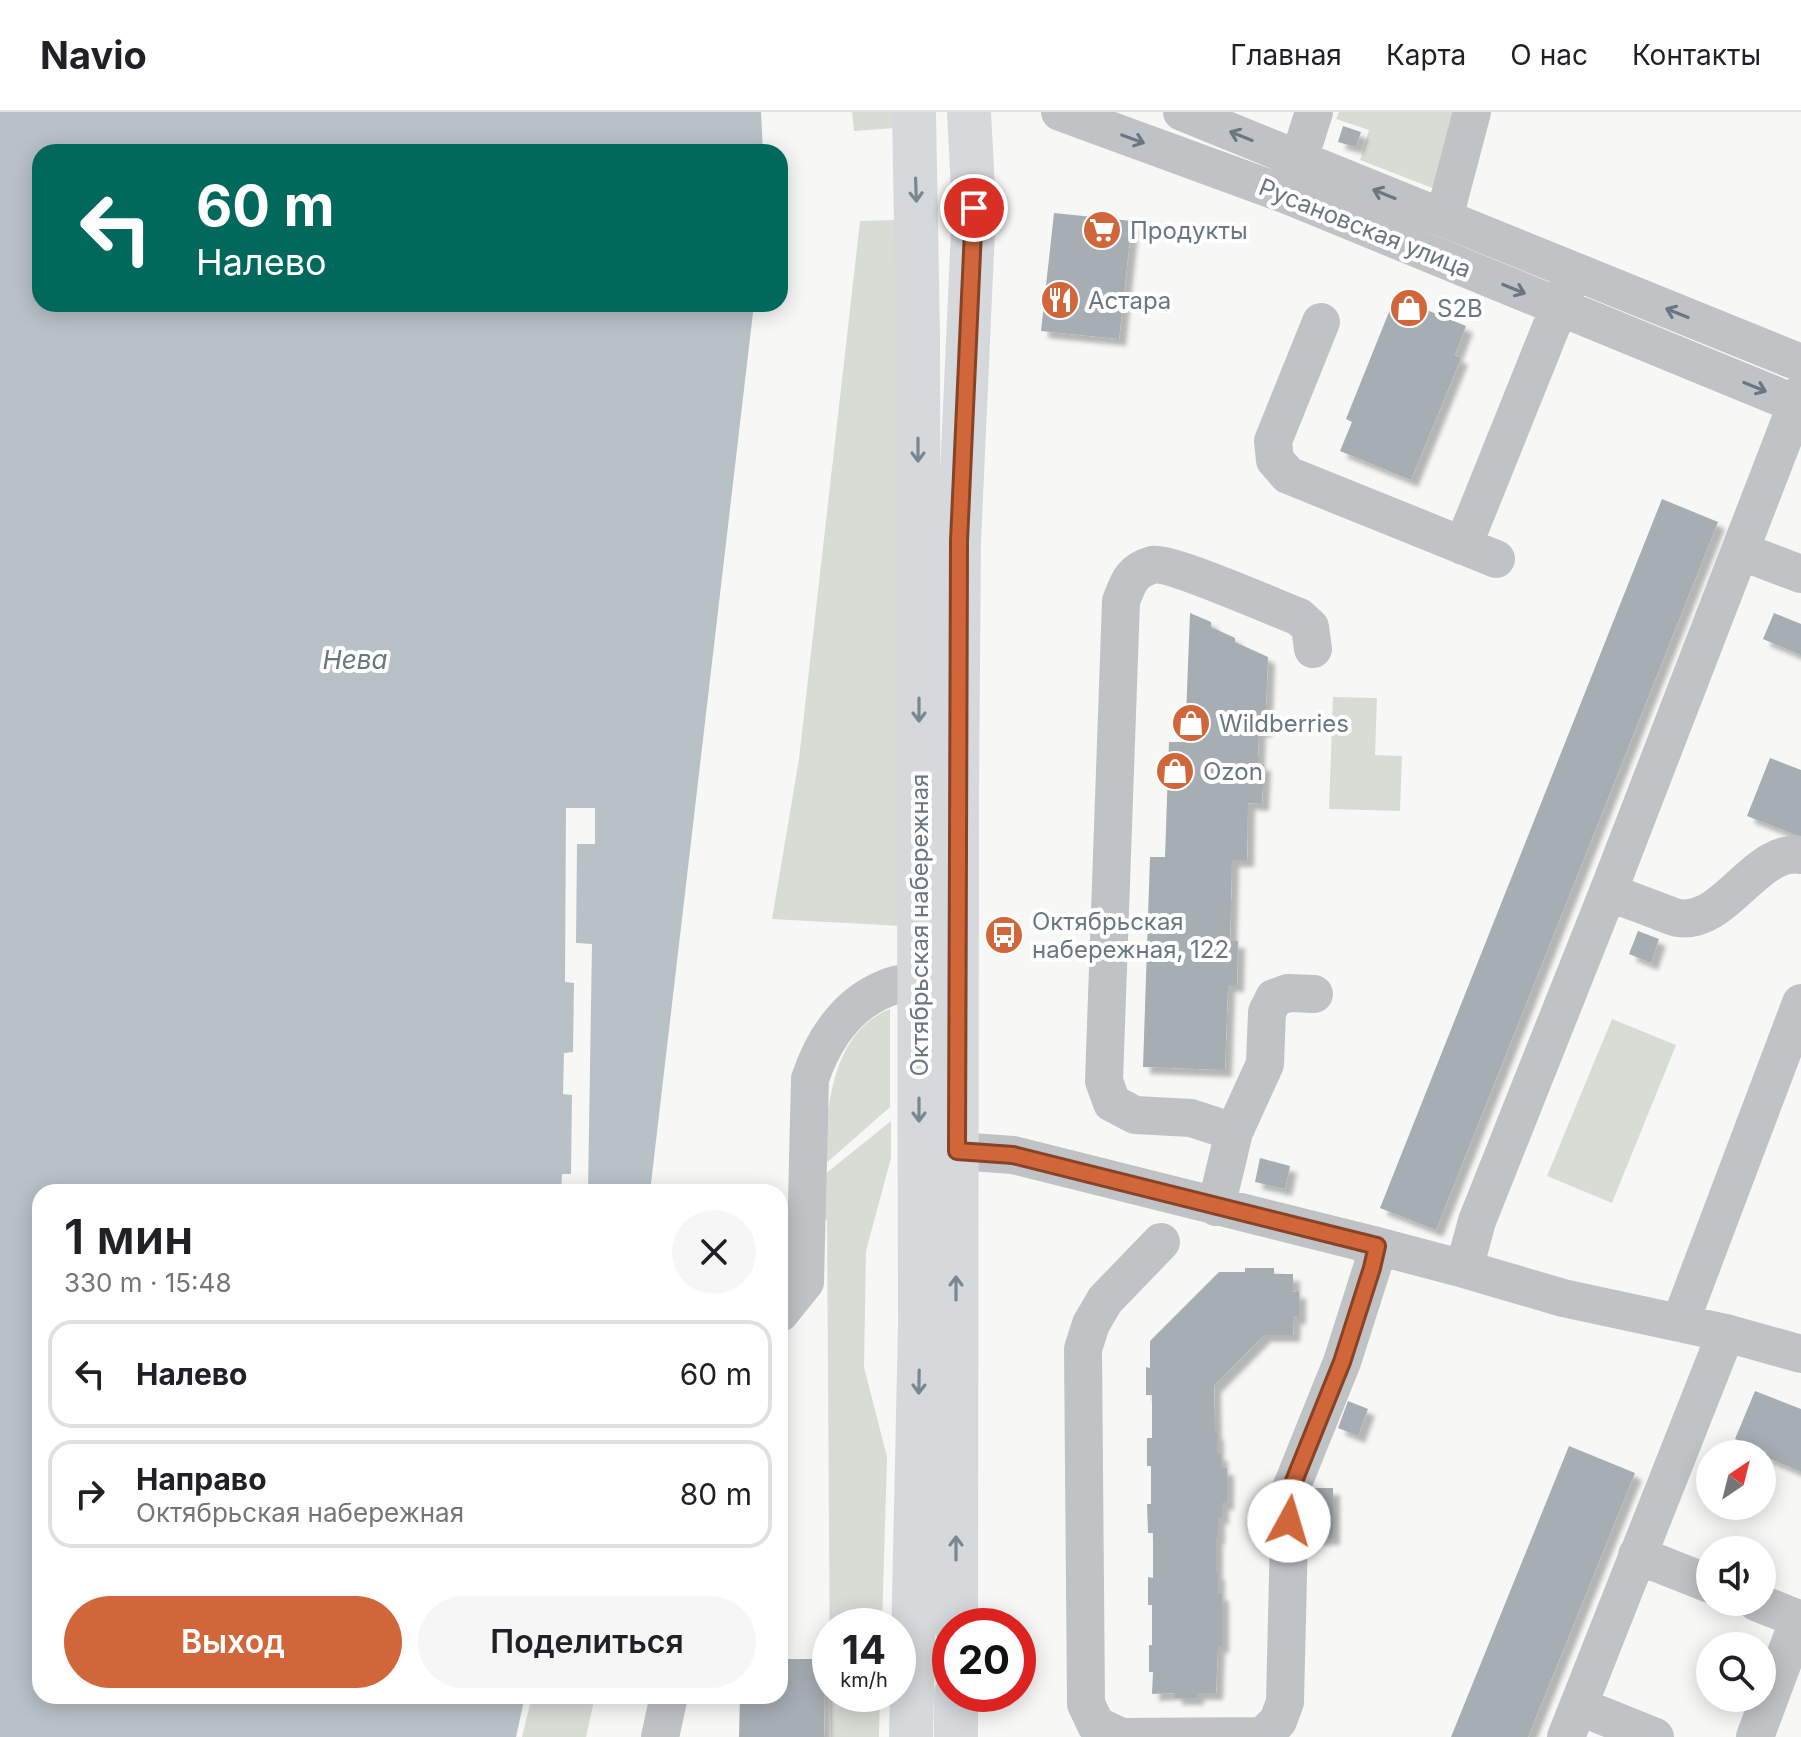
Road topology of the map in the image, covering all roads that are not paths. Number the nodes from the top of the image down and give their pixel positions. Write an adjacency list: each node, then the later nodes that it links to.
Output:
1 (914, 112): 20 (main road, Октябрьская набережная, one-way to 20)
2 (969, 112): 24 (main road, Октябрьская набережная)
3 (1060, 112): 8 (street, Русановская улица, one-way to 8)
4 (1182, 112): 7 (street, Русановская улица, one-way to 4)
5 (1314, 112): 7 (street)
6 (1472, 112): 9 (street)
7 (1299, 159): 8 (street); 9 (street, Русановская улица, one-way to 7)
8 (1287, 195): 11 (street, Русановская улица, one-way to 11)
9 (1444, 218): 10 (street, Русановская улица)
10 (1574, 271): 11 (street); 13 (street, Русановская улица, one-way to 10)
11 (1559, 307): 12 (street); 14 (street, Русановская улица, one-way to 14)
12 (1321, 322)
13 (1801, 363)
14 (1800, 401): 15 (street)
15 (1740, 551): 16 (street); 19 (street)
16 (1801, 574)
17 (1313, 649): 23 (street)
18 (1801, 855): 19 (street)
19 (1608, 892): 28 (street)
20 (920, 982): 29 (street); 42 (main road, Октябрьская набережная, one-way to 42)
21 (1314, 994): 23 (street)
22 (1801, 1003): 30 (street)
23 (1234, 1132): 25 (street)
24 (957, 1151): 25 (street); 35 (main road, Октябрьская набережная, one-way to 24)
25 (1216, 1207): 27 (street)
26 (1161, 1242): 27 (street)
27 (1377, 1246): 28 (street)
28 (1464, 1269): 30 (street)
29 (788, 1303)
30 (1680, 1323): 31 (street)
31 (1726, 1333): 32 (street); 33 (street)
32 (1801, 1354)
33 (1637, 1555): 34 (street); 40 (street)
34 (1696, 1578)
35 (956, 1608)
36 (1776, 1610): 37 (street)
37 (1800, 1619): 45 (street)
38 (667, 1704): 41 (street)
39 (956, 1712): 43 (main road)
40 (1572, 1722): 44 (street)
41 (660, 1737)
42 (911, 1737)
43 (956, 1737)
44 (1655, 1737)
45 (1755, 1737)

